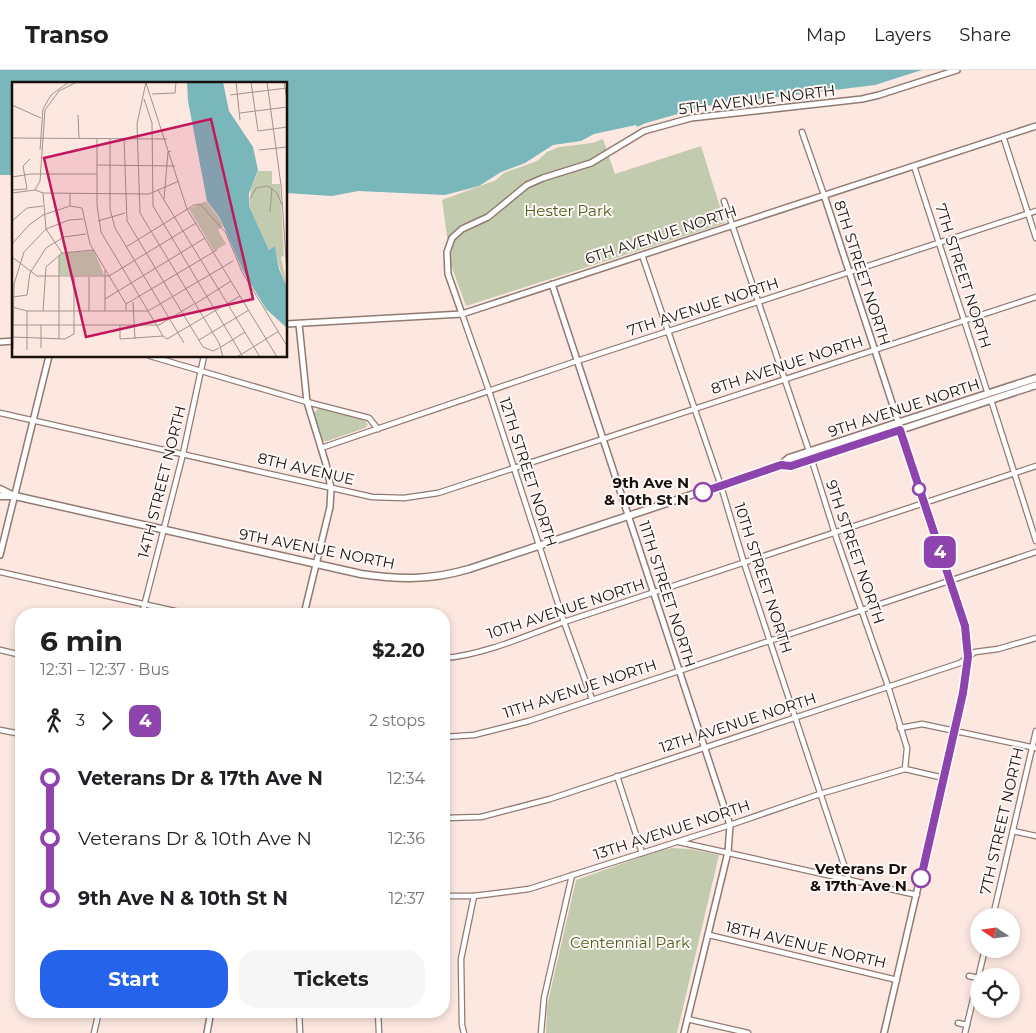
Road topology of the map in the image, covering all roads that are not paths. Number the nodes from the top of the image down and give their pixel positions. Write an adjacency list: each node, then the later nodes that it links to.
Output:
1 (957, 70): 13 (street, 5TH AVENUE NORTH)
2 (1036, 126): 4 (street, 6TH AVENUE NORTH)
3 (802, 132): 6 (street, 8TH STREET NORTH)
4 (1003, 136): 5 (street, 6TH AVENUE NORTH); 9 (street)
5 (914, 166): 6 (street, 6TH AVENUE NORTH); 12 (street, 7TH STREET NORTH)
6 (824, 195): 10 (street, 6TH AVENUE NORTH); 15 (street, 8TH STREET NORTH)
7 (724, 201): 10 (street, 9TH STREET NORTH)
8 (1036, 211): 9 (street, 7TH AVENUE NORTH)
9 (1028, 214): 11 (street); 12 (street, 7TH AVENUE NORTH)
10 (733, 225): 14 (street, 6TH AVENUE NORTH); 18 (street, 9TH STREET NORTH)
11 (1036, 238)
12 (939, 243): 15 (street, 7TH AVENUE NORTH); 20 (street, 7TH STREET NORTH)
13 (447, 252): 19 (street, 12TH STREET NORTH)
14 (642, 255): 16 (street, 6TH AVENUE NORTH); 23 (street, 10TH STREET NORTH)
15 (849, 272): 18 (street, 7TH AVENUE NORTH); 24 (street, 8TH STREET NORTH)
16 (552, 284): 19 (street, 6TH AVENUE NORTH); 28 (street, 11TH STREET NORTH)
17 (1036, 297): 20 (street, 8TH AVENUE NORTH)
18 (759, 302): 23 (street, 7TH AVENUE NORTH); 31 (street, 9TH STREET NORTH)
19 (462, 314): 22 (street, 6TH AVENUE NORTH); 33 (street, 12TH STREET NORTH)
20 (964, 320): 24 (street, 8TH AVENUE NORTH); 34 (street, 7TH STREET NORTH)
21 (288, 324): 22 (street, 6TH AVENUE NORTH)
22 (299, 324): 35 (street)
23 (668, 332): 28 (street, 7TH AVENUE NORTH); 36 (street, 10TH STREET NORTH)
24 (874, 350): 31 (street, 8TH AVENUE NORTH); 39 (street, 8TH STREET NORTH)
25 (49, 358): 38 (street)
26 (157, 358): 29 (street)
27 (204, 358): 29 (street, 14TH STREET NORTH)
28 (577, 361): 33 (street, 7TH AVENUE NORTH); 41 (street, 11TH STREET NORTH)
29 (201, 370): 35 (street); 43 (street, 14TH STREET NORTH)
30 (1036, 378): 34 (main road, 9TH AVENUE NORTH)
31 (784, 380): 36 (street, 8TH AVENUE NORTH); 44 (street, 9TH STREET NORTH)
32 (1036, 385): 34 (main road, 9TH AVENUE NORTH)
33 (489, 391): 40 (street, 7TH AVENUE NORTH); 46 (street, 12TH STREET NORTH)
34 (989, 397): 39 (main road, 9TH AVENUE NORTH); 47 (street, 7TH STREET NORTH)
35 (307, 402): 40 (street); 42 (street)
36 (694, 409): 41 (street, 8TH AVENUE NORTH); 48 (street, 10TH STREET NORTH)
37 (0, 413): 38 (street, 8TH AVENUE)
38 (34, 421): 43 (street, 8TH AVENUE); 52 (street)
39 (899, 426): 44 (main road, 9TH AVENUE NORTH); 53 (street, 8TH STREET NORTH)
40 (378, 429): 42 (street, 7TH AVENUE NORTH)
41 (603, 439): 46 (street, 8TH AVENUE); 54 (street, 11TH STREET NORTH)
42 (321, 448): 49 (street)
43 (183, 454): 49 (street, 8TH AVENUE); 55 (street, 14TH STREET NORTH)
44 (810, 456): 48 (main road, 9TH AVENUE NORTH); 56 (street, 9TH STREET NORTH)
45 (1036, 466): 47 (street, 10TH AVENUE NORTH)
46 (513, 468): 49 (street, 8TH AVENUE); 58 (street, 12TH STREET NORTH)
47 (1014, 474): 53 (street, 10TH AVENUE NORTH); 57 (street, 7TH STREET NORTH)
48 (721, 486): 54 (main road, 9TH AVENUE NORTH); 61 (street, 10TH STREET NORTH)
49 (331, 488): 62 (street)
50 (0, 489): 52 (main road, 9TH AVENUE NORTH)
51 (0, 496): 52 (main road, 9TH AVENUE NORTH)
52 (15, 496): 55 (main road, 9TH AVENUE NORTH); 60 (street)
53 (924, 503): 56 (street, 10TH AVENUE NORTH); 64 (street, 8TH STREET NORTH)
54 (629, 516): 58 (main road, 9TH AVENUE NORTH); 65 (street, 11TH STREET NORTH)
55 (164, 530): 62 (main road, 9TH AVENUE NORTH); 66 (street, 14TH STREET NORTH)
56 (834, 533): 61 (street, 10TH AVENUE NORTH); 70 (street, 9TH STREET NORTH)
57 (1036, 541)
58 (539, 546): 62 (main road, 9TH AVENUE NORTH); 71 (street, 12TH STREET NORTH)
59 (1036, 552): 64 (street, 11TH AVENUE NORTH)
60 (0, 555)
61 (744, 563): 65 (street, 10TH AVENUE NORTH); 73 (street, 10TH STREET NORTH)
62 (316, 564): 69 (street)
63 (0, 572): 66 (street)
64 (949, 581): 70 (street, 11TH AVENUE NORTH); 77 (street, 8TH STREET NORTH)
65 (653, 593): 71 (street, 10TH AVENUE NORTH); 78 (street, 11TH STREET NORTH)
66 (145, 605): 67 (street, 14TH STREET NORTH); 68 (street)
67 (144, 608)
68 (159, 608)
69 (305, 608)
70 (862, 610): 73 (street, 11TH AVENUE NORTH); 79 (street, 9TH STREET NORTH)
71 (564, 622): 76 (street, 10TH AVENUE NORTH); 80 (street, 12TH STREET NORTH)
72 (1036, 638): 77 (street, 12TH AVENUE NORTH)
73 (769, 640): 78 (street, 11TH AVENUE NORTH); 81 (street, 10TH STREET NORTH)
74 (0, 650): 75 (street)
75 (15, 654)
76 (450, 657)
77 (968, 657): 79 (street, 12TH AVENUE NORTH); 84 (street, 8TH STREET NORTH)
78 (679, 670): 80 (street, 11TH AVENUE NORTH); 88 (street, 11TH STREET NORTH)
79 (888, 686): 81 (street, 12TH AVENUE NORTH); 82 (street, 9TH STREET NORTH)
80 (592, 699): 87 (street, 11TH AVENUE NORTH)
81 (796, 717): 88 (street, 12TH AVENUE NORTH); 93 (street, 10TH STREET NORTH)
82 (900, 728): 84 (street); 90 (street, 9TH STREET NORTH)
83 (0, 730): 86 (street)
84 (955, 730): 89 (street); 92 (street, 8TH STREET NORTH)
85 (1036, 731): 89 (street, 7TH STREET NORTH)
86 (15, 733)
87 (450, 737)
88 (704, 747): 91 (street, 12TH AVENUE NORTH); 95 (street, 11TH STREET NORTH)
89 (1034, 748): 96 (street, 7TH STREET NORTH)
90 (906, 769): 92 (street); 93 (street, 13TH AVENUE NORTH)
91 (617, 776): 94 (street, 12TH AVENUE NORTH); 100 (street)
92 (944, 778): 105 (street, 8TH STREET NORTH)
93 (820, 794): 95 (street, 13TH AVENUE NORTH); 102 (street, 10TH STREET NORTH)
94 (450, 818)
95 (730, 825): 98 (street, 13TH AVENUE NORTH); 99 (street)
96 (1013, 831): 97 (street); 106 (street, 7TH STREET NORTH)
97 (1036, 836)
98 (679, 841): 99 (street); 100 (street, 13TH AVENUE NORTH)
99 (728, 852): 102 (street); 107 (street)
100 (642, 853): 101 (street, 13TH AVENUE NORTH)
101 (572, 875): 104 (street, 13TH AVENUE NORTH); 122 (street)
102 (849, 880): 105 (street)
103 (450, 896): 104 (street, 13TH AVENUE NORTH)
104 (474, 896): 121 (street)
105 (917, 896): 108 (street, 8TH STREET NORTH)
106 (994, 908)
107 (709, 935): 108 (street, 18TH AVENUE NORTH); 114 (street)
108 (897, 980): 125 (street, 8TH STREET NORTH)
109 (970, 1012): 116 (street)
110 (97, 1018): 117 (street)
111 (209, 1018): 118 (street)
112 (299, 1018): 119 (street)
113 (379, 1018): 120 (street)
114 (687, 1019): 123 (street); 124 (street)
115 (958, 1023): 116 (street)
116 (967, 1025): 126 (street)
117 (94, 1033)
118 (206, 1033)
119 (300, 1033)
120 (380, 1033)
121 (464, 1033)
122 (541, 1033)
123 (684, 1033)
124 (748, 1033)
125 (884, 1033)
126 (965, 1033)

